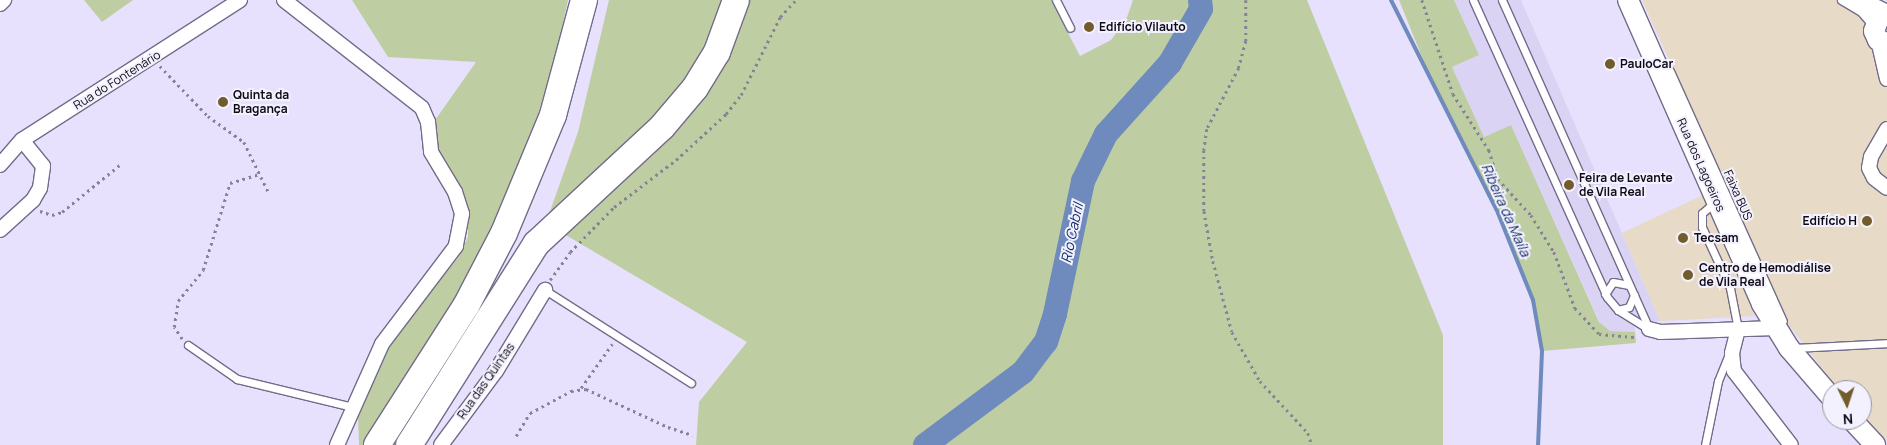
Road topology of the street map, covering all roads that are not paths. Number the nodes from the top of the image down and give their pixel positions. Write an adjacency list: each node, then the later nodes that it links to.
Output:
1 (4, 0): 13 (street)
2 (240, 0): 19 (street, Rua do Fontenário)
3 (284, 0): 39 (street)
4 (584, 0): 43 (highway)
5 (598, 0): 44 (highway)
6 (736, 0): 45 (highway)
7 (1056, 0): 15 (lane)
8 (1473, 0): 26 (lane)
9 (1502, 0): 24 (lane)
10 (1628, 0): 22 (main road, Rua dos Lagoeiros)
11 (1841, 0): 14 (lane)
12 (1860, 2): 14 (main road)
13 (0, 4)
14 (1881, 27): 17 (street)
15 (1070, 28)
16 (1666, 62): 35 (lane, Faixa BUS)
17 (1887, 79)
18 (1887, 129): 21 (street)
19 (22, 140): 20 (street, Rua do Fontenário); 23 (street)
20 (0, 165)
21 (1887, 188)
22 (1717, 200): 29 (main road, Rua dos Lagoeiros); 31 (lane)
23 (0, 230)
24 (1629, 285): 26 (lane); 27 (lane)
25 (545, 290): 37 (lane); 46 (street, Rua das Quintas)
26 (1605, 294): 28 (lane)
27 (1634, 295): 28 (lane); 30 (lane)
28 (1618, 310): 30 (lane)
29 (1776, 328): 31 (street); 35 (main road, Rua dos Lagoeiros)
30 (1649, 329): 31 (street)
31 (1738, 329): 34 (street)
32 (1886, 342): 35 (lane)
33 (188, 345): 39 (lane)
34 (1733, 348): 47 (lane); 48 (street)
35 (1794, 348): 36 (lane, Faixa BUS); 38 (main road, Rua dos Lagoeiros)
36 (1824, 380)
37 (691, 383)
38 (1822, 385)
39 (352, 407): 42 (street)
40 (1862, 430): 49 (main road)
41 (1870, 430): 50 (lane)
42 (337, 445)
43 (377, 445)
44 (397, 445)
45 (409, 445)
46 (441, 445)
47 (1705, 445)
48 (1791, 445)
49 (1876, 445)
50 (1884, 445)

